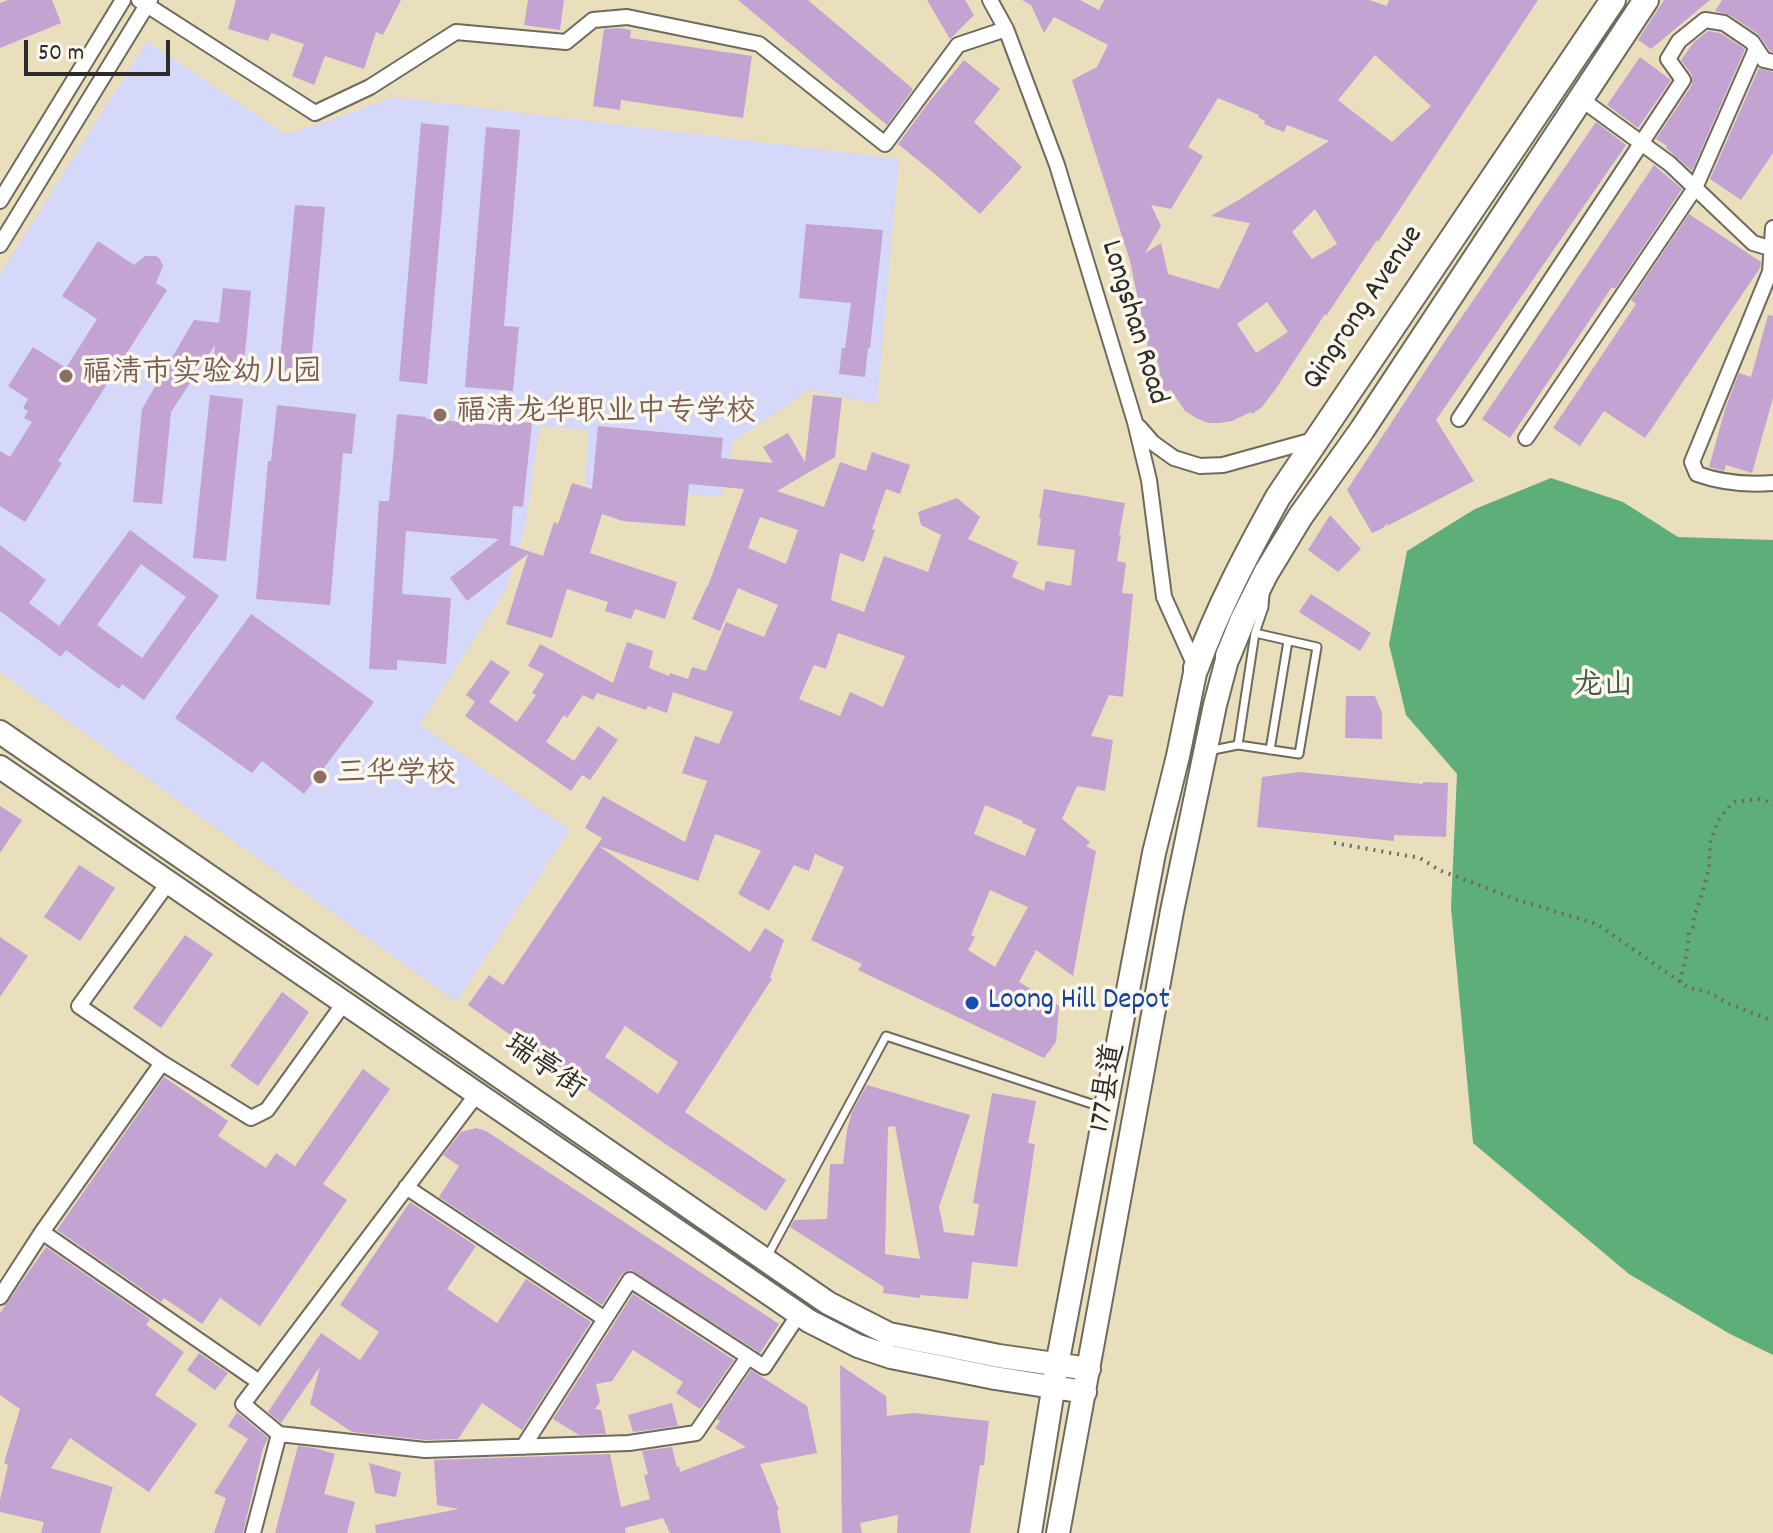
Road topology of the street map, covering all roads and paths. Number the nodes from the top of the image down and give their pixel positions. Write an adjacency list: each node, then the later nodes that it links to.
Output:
1 (123, 0): 12 (street)
2 (990, 0): 6 (street, Longshan Road)
3 (1613, 0): 19 (main road, Qingrong Avenue)
4 (1646, 0): 9 (main road)
5 (145, 2): 6 (street); 14 (street)
6 (1006, 29): 17 (street, Longshan Road)
7 (1756, 49): 8 (street); 10 (street); 11 (street)
8 (1773, 62)
9 (1581, 99): 10 (street); 21 (main road)
10 (1641, 144): 11 (street); 16 (street)
11 (1695, 188): 15 (street); 18 (street)
12 (0, 201)
13 (1773, 228): 15 (street)
14 (0, 245)
15 (1772, 249): 20 (street)
16 (1459, 419)
17 (1135, 422): 19 (street); 25 (street, Longshan Road)
18 (1526, 438)
19 (1317, 439): 25 (main road, Qingrong Avenue)
20 (1773, 483)
21 (1266, 573): 22 (lane); 24 (main road)
22 (1255, 633): 23 (lane); 27 (lane)
23 (1288, 641): 28 (lane); 28 (lane)
24 (1228, 656): 29 (main road, 177县道)
25 (1196, 668): 39 (main road, 177县道)
26 (0, 732): 42 (main road, 瑞亭街)
27 (1238, 745): 28 (lane); 29 (lane)
28 (1270, 750)
29 (1206, 752): 47 (main road, 177县道)
30 (0, 767): 33 (main road, 瑞亭街)
31 (1773, 805): 34 (path)
32 (1334, 843): 34 (path)
33 (168, 883): 35 (main road, 瑞亭街); 37 (street)
34 (1680, 983): 36 (path)
35 (344, 1003): 37 (street); 38 (main road, 瑞亭街)
36 (1773, 1021)
37 (162, 1063): 41 (street)
38 (477, 1094): 40 (street); 44 (main road, 瑞亭街)
39 (1106, 1109): 42 (lane); 48 (main road, 177县道)
40 (406, 1187): 45 (street); 49 (street)
41 (42, 1232): 43 (street); 49 (street)
42 (766, 1260): 48 (main road, 瑞亭街)
43 (0, 1297)
44 (799, 1314): 46 (street); 48 (main road, 瑞亭街)
45 (605, 1319): 46 (street); 52 (street)
46 (748, 1357): 52 (street)
47 (1089, 1369): 48 (main road, 瑞亭街); 50 (main road, 177县道)
48 (1055, 1376): 50 (main road, 瑞亭街); 54 (main road, 177县道)
49 (259, 1382): 51 (street)
50 (1085, 1392): 55 (main road, 177县道)
51 (279, 1434): 52 (street); 53 (street)
52 (523, 1447)
53 (253, 1533)
54 (1030, 1533)
55 (1058, 1533)

